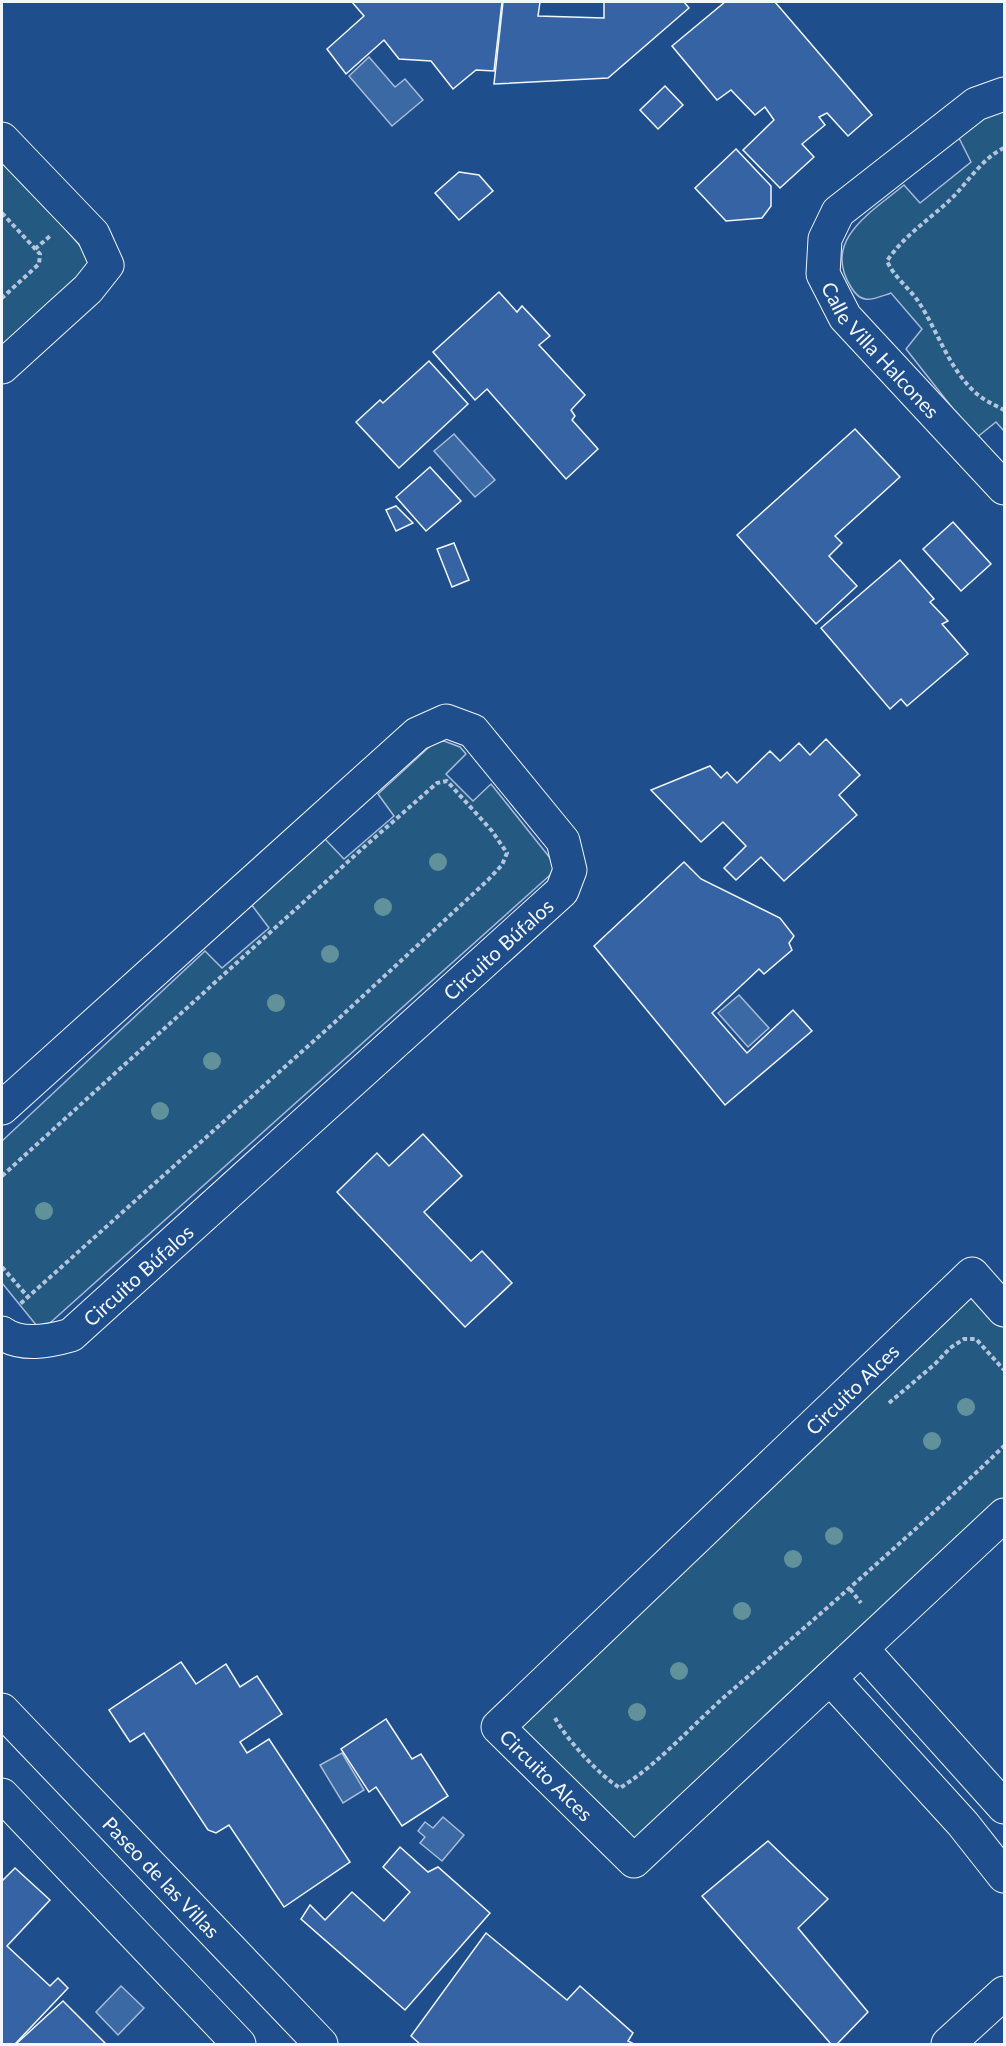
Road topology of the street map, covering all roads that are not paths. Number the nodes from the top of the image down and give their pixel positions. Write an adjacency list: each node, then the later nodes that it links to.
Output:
1 (1005, 94): 4 (street, Calle Villa Halcones)
2 (2, 139): 3 (street)
3 (2, 367)
4 (1005, 488)
5 (2, 1108): 7 (street, Circuito Búfalos)
6 (1005, 1310): 10 (street, Circuito Alces)
7 (2, 1333)
8 (1005, 1515): 9 (street, Circuito Alces)
9 (861, 1649): 10 (street, Circuito Alces); 13 (street)
10 (830, 1678): 14 (street)
11 (2, 1710): 18 (street, Paseo de las Villas)
12 (2, 1795): 17 (street)
13 (999, 1802): 14 (street)
14 (963, 1824): 15 (street)
15 (1005, 1876)
16 (1005, 1993): 19 (street)
17 (239, 2044)
18 (321, 2044)
19 (948, 2044)

